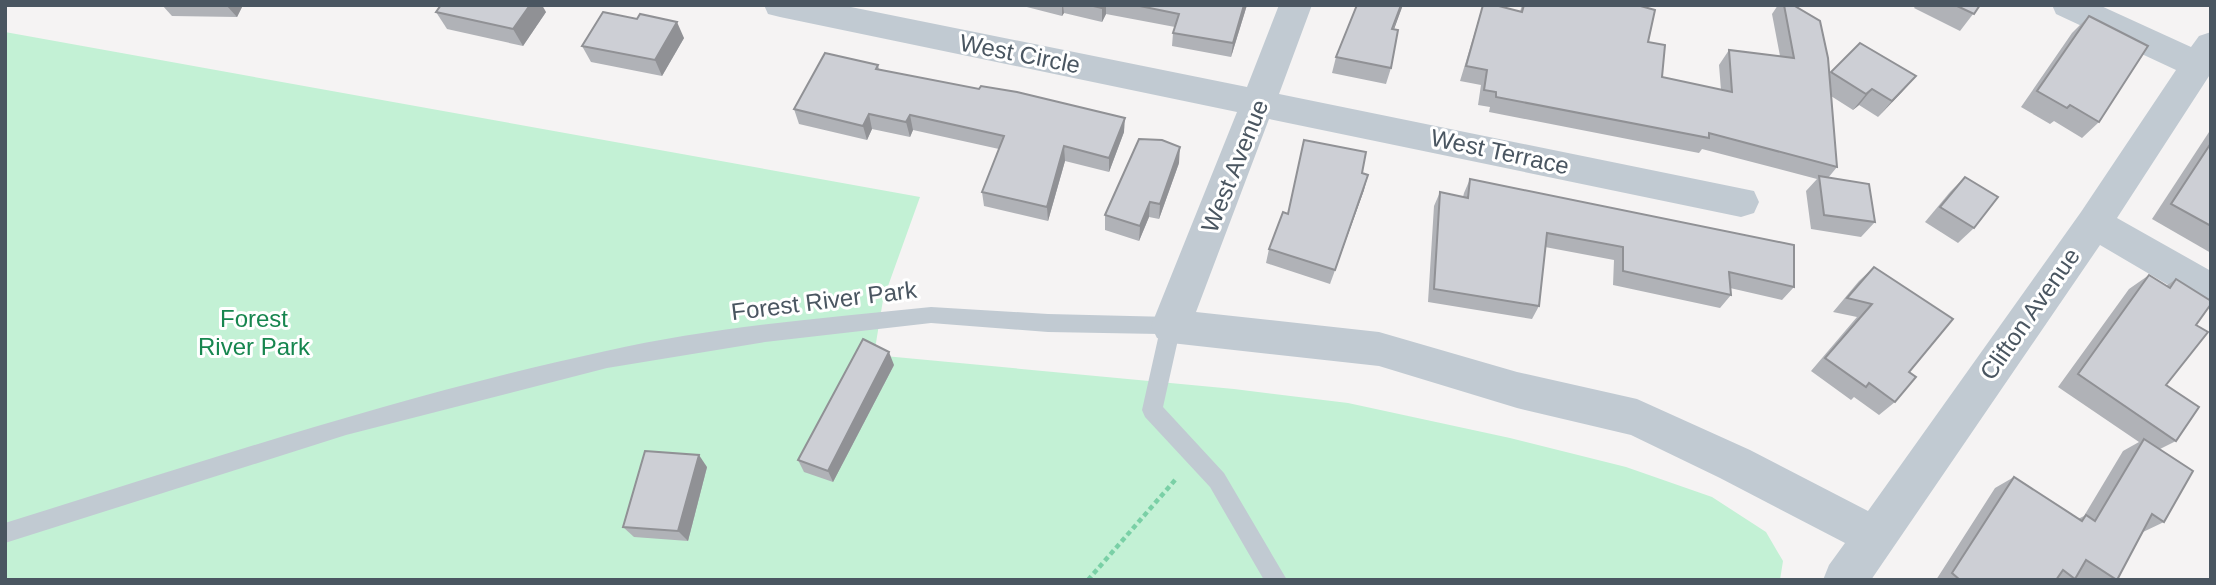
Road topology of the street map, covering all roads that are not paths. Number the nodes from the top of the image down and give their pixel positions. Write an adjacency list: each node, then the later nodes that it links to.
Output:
1 (780, 5): 5 (street, West Circle)
2 (1296, 5): 5 (street, West Avenue)
3 (2068, 5): 4 (street)
4 (2204, 55): 7 (street, Clifton Avenue)
5 (1260, 102): 6 (street, West Terrace); 9 (street, West Avenue)
6 (1741, 202)
7 (2094, 223): 8 (street); 11 (street, Clifton Avenue)
8 (2211, 290)
9 (1171, 326): 10 (lane, Forest River Park); 11 (street); 12 (lane)
10 (5, 533)
11 (1874, 537): 13 (street, Clifton Avenue)
12 (1276, 580)
13 (1845, 580)

